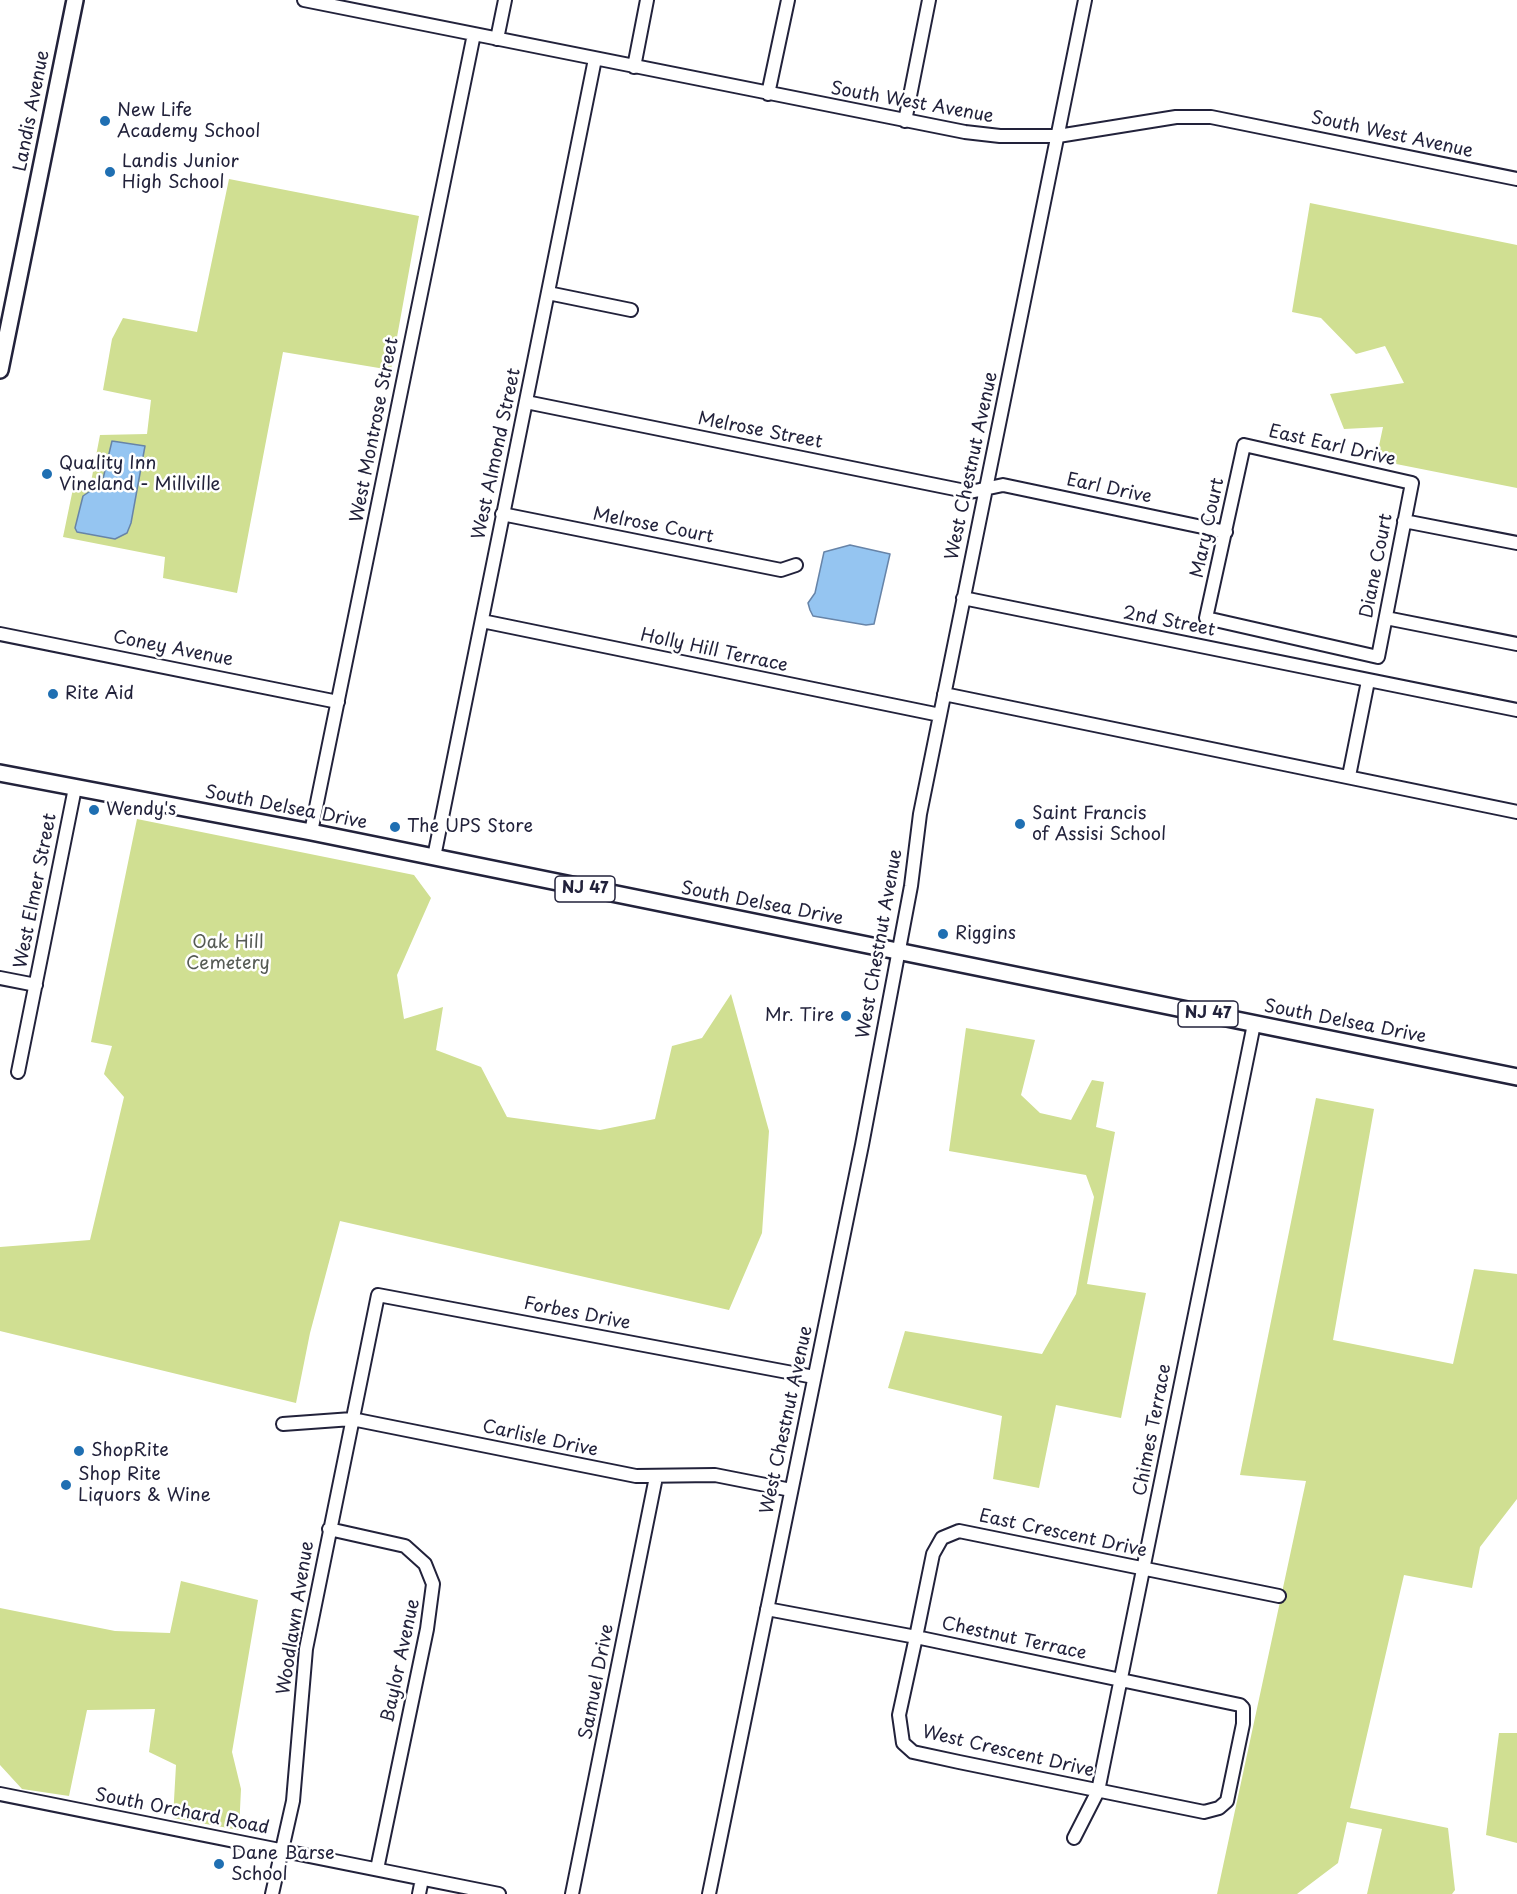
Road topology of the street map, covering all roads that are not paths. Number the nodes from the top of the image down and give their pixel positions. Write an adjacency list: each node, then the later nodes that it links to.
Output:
1 (75, 0): 19 (main road, Landis Avenue)
2 (304, 0): 8 (street, South West Avenue)
3 (505, 0): 10 (street)
4 (647, 0): 12 (street)
5 (788, 0): 13 (street)
6 (929, 0): 14 (street)
7 (1085, 0): 15 (street, West Chestnut Avenue)
8 (362, 6): 9 (street, South West Avenue)
9 (474, 34): 10 (street, South West Avenue); 37 (street, West Montrose Street)
10 (497, 39): 11 (street, South West Avenue)
11 (595, 59): 12 (street, South West Avenue); 17 (street, West Almond Street)
12 (634, 67): 13 (street, South West Avenue)
13 (768, 94): 14 (street, South West Avenue)
14 (905, 121): 15 (street, South West Avenue)
15 (1058, 136): 16 (street, South West Avenue); 23 (street, West Chestnut Avenue)
16 (1517, 180)
17 (548, 293): 18 (street); 20 (street, West Almond Street)
18 (631, 310)
19 (0, 370)
20 (526, 402): 23 (street, Melrose Street); 24 (street, West Almond Street)
21 (1244, 445): 22 (street, East Earl Drive); 26 (street, Mary Court)
22 (1412, 483): 25 (street, Diane Court)
23 (986, 489): 26 (street, Earl Drive); 29 (street, West Chestnut Avenue)
24 (502, 514): 28 (street, Melrose Court); 31 (street, West Almond Street)
25 (1404, 521): 27 (street); 30 (street, Diane Court)
26 (1226, 532): 34 (street, Mary Court)
27 (1517, 543)
28 (796, 565)
29 (963, 598): 35 (street, 2nd Street); 36 (street, West Chestnut Avenue)
30 (1386, 618): 33 (street); 34 (street, Diane Court)
31 (482, 621): 39 (street, Holly Hill Terrace); 47 (street, West Almond Street)
32 (0, 634): 37 (street, Coney Avenue)
33 (1517, 644)
34 (1378, 657)
35 (1368, 681): 38 (street, 2nd Street); 42 (street)
36 (944, 693): 39 (street, West Chestnut Avenue); 42 (street)
37 (338, 702): 46 (street, West Montrose Street)
38 (1517, 710)
39 (940, 715): 48 (street, West Chestnut Avenue)
40 (0, 761): 43 (main road)
41 (0, 773): 43 (main road, South Delsea Drive / NJ 47)
42 (1349, 776): 45 (street)
43 (27, 778): 44 (main road, South Delsea Drive / NJ 47)
44 (75, 788): 46 (main road, South Delsea Drive / NJ 47); 50 (street, West Elmer Street)
45 (1517, 812)
46 (311, 832): 47 (main road, South Delsea Drive / NJ 47)
47 (434, 857): 48 (main road, South Delsea Drive / NJ 47)
48 (899, 952): 51 (main road, South Delsea Drive / NJ 47); 55 (street, West Chestnut Avenue)
49 (0, 978): 50 (street)
50 (36, 986): 52 (street, West Elmer Street)
51 (1254, 1024): 53 (main road, South Delsea Drive / NJ 47); 61 (street, Chimes Terrace)
52 (18, 1072)
53 (1517, 1077)
54 (370, 1340): 55 (street, Forbes Drive); 56 (street, Woodlawn Avenue)
55 (814, 1377): 59 (street, West Chestnut Avenue)
56 (352, 1419): 57 (street, Carlisle Drive); 58 (street, Carlisle Drive); 60 (street, Woodlawn Avenue)
57 (282, 1424)
58 (656, 1477): 59 (street, Carlisle Drive); 76 (street, Samuel Drive)
59 (791, 1490): 63 (street, West Chestnut Avenue)
60 (329, 1529): 70 (street, Woodlawn Avenue); 71 (street, Baylor Avenue)
61 (1144, 1569): 62 (street, East Crescent Drive); 64 (street, East Crescent Drive); 65 (street, Chimes Terrace)
62 (1279, 1596)
63 (767, 1609): 64 (street, Chestnut Terrace); 77 (street, West Chestnut Avenue)
64 (915, 1637): 65 (street, Chestnut Terrace); 67 (street, West Crescent Drive)
65 (1121, 1680): 66 (street, Chestnut Terrace); 67 (street, Chimes Terrace)
66 (1244, 1717): 67 (street, West Crescent Drive)
67 (1098, 1791): 69 (street, Chimes Terrace)
68 (0, 1794): 70 (street, South Orchard Road)
69 (1074, 1838)
70 (282, 1851): 71 (street, South Orchard Road); 73 (street, Woodlawn Avenue)
71 (376, 1869): 72 (street, South Orchard Road)
72 (422, 1879): 74 (street); 75 (street, South Orchard Road)
73 (272, 1894)
74 (419, 1894)
75 (499, 1894)
76 (573, 1894)
77 (709, 1894)

